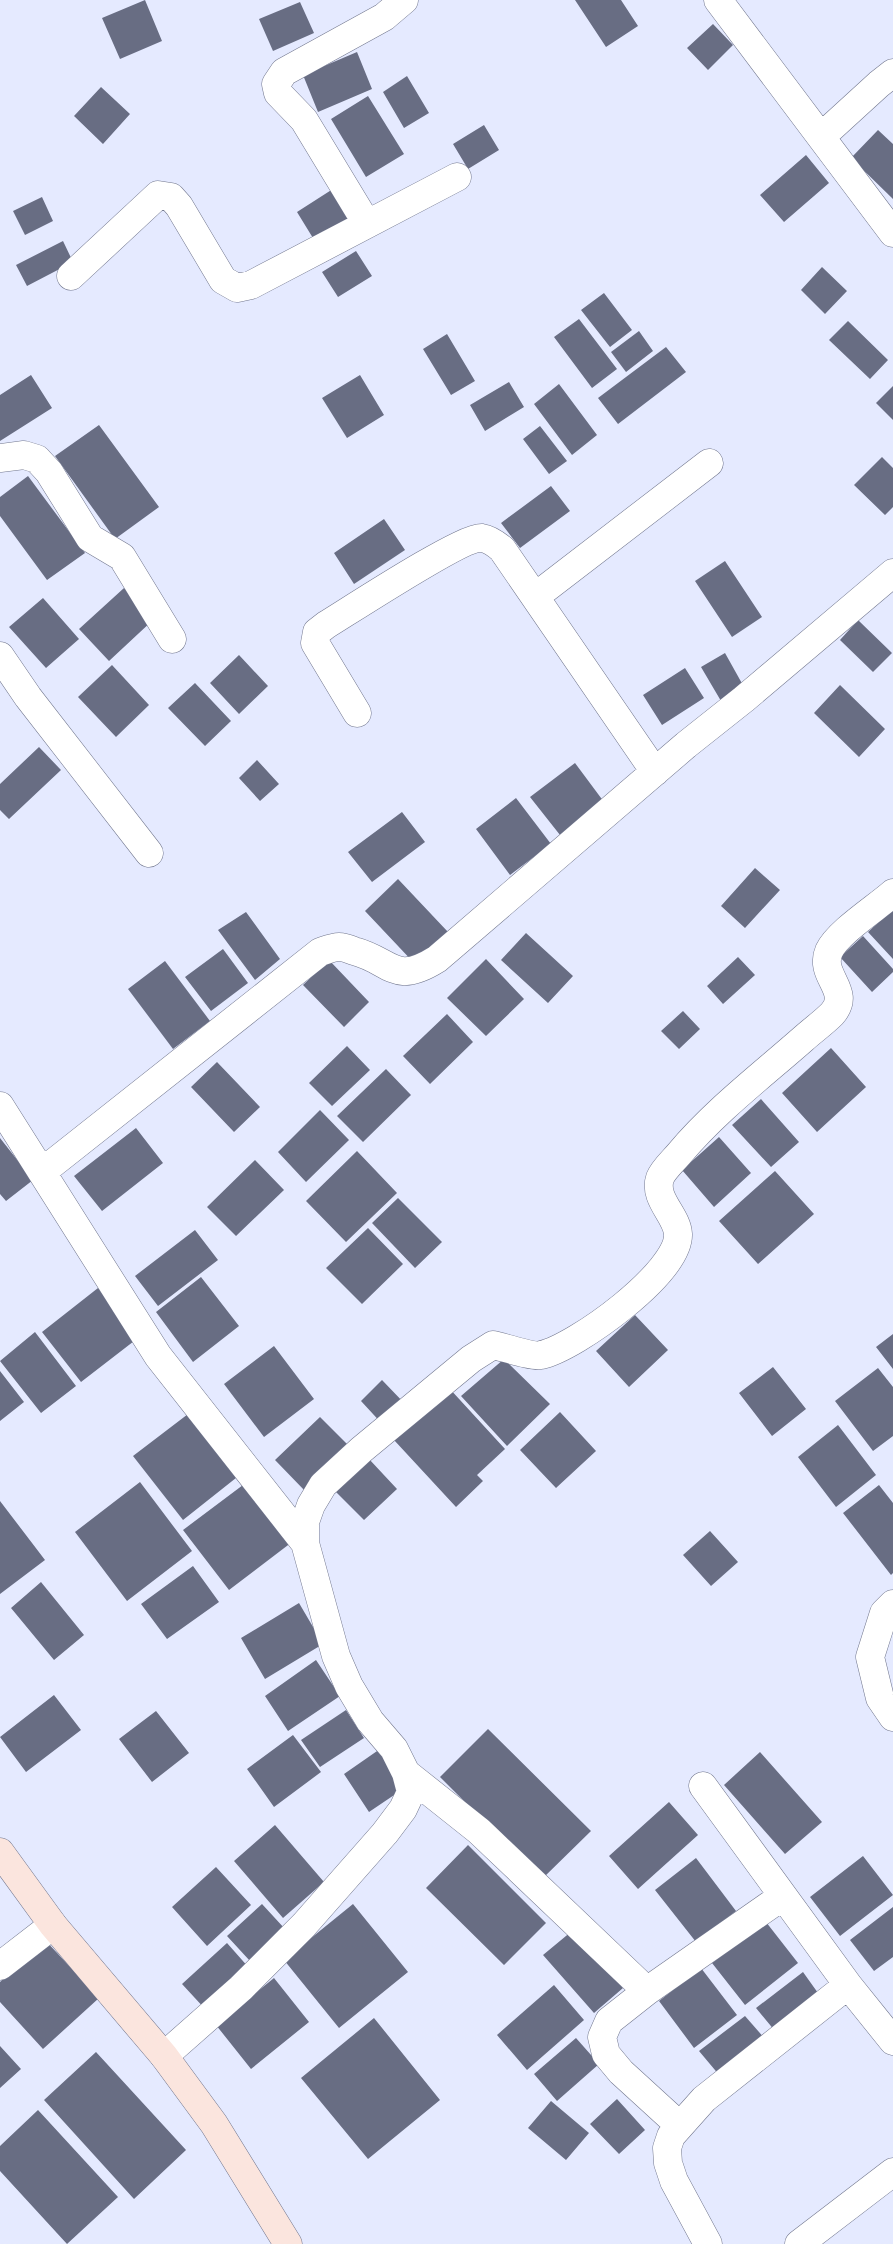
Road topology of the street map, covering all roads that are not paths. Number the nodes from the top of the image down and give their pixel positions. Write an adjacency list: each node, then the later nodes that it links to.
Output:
1 (404, 0): 6 (street)
2 (718, 0): 4 (street)
3 (893, 74): 4 (street)
4 (821, 137): 7 (street)
5 (456, 177): 6 (street)
6 (367, 224): 8 (street)
7 (893, 233)
8 (71, 276)
9 (0, 458): 13 (street)
10 (709, 463): 12 (street)
11 (893, 573): 16 (street)
12 (536, 596): 15 (street); 16 (street)
13 (172, 639)
14 (0, 656): 17 (street)
15 (357, 713)
16 (655, 772): 20 (street)
17 (149, 853)
18 (893, 893): 21 (street)
19 (0, 1106): 20 (street)
20 (42, 1172): 21 (street)
21 (305, 1543): 24 (street)
22 (893, 1604): 23 (street)
23 (893, 1717)
24 (406, 1773): 31 (street); 33 (street)
25 (703, 1786): 27 (street)
26 (0, 1852): 28 (main road)
27 (783, 1896): 30 (street); 31 (street)
28 (53, 1924): 29 (street); 33 (main road)
29 (0, 1966)
30 (848, 1985): 32 (street); 34 (street)
31 (647, 1991): 34 (street)
32 (893, 2041)
33 (164, 2056): 36 (main road)
34 (679, 2125): 37 (street)
35 (893, 2172): 38 (street)
36 (288, 2244)
37 (708, 2244)
38 (799, 2244)

